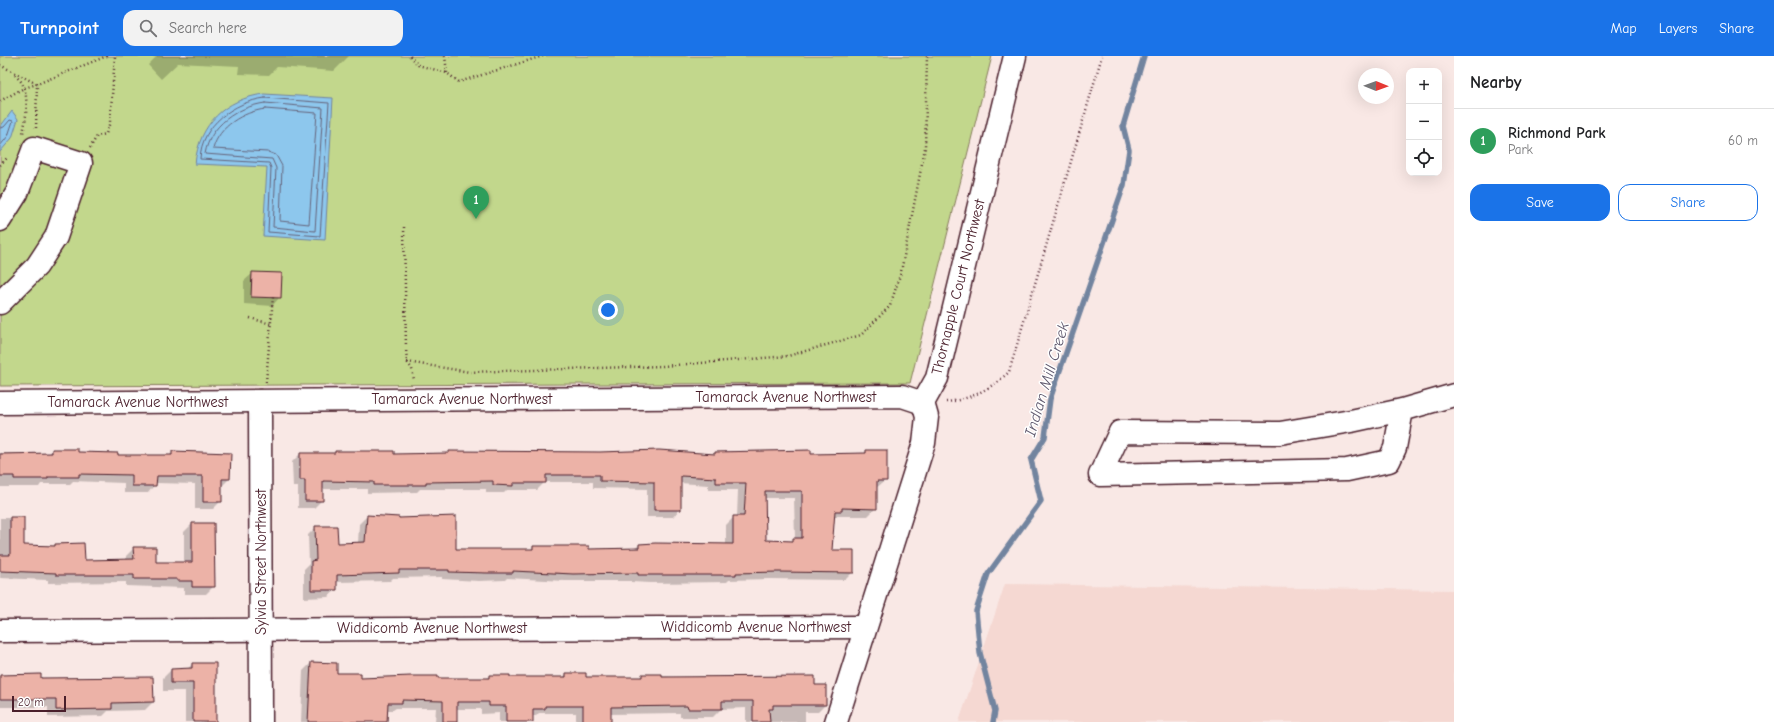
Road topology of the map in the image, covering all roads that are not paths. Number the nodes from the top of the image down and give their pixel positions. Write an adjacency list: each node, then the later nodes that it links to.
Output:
1 (1015, 56): 7 (street, Thornapple Court Northwest)
2 (0, 220): 3 (street)
3 (0, 303)
4 (1454, 395): 8 (street)
5 (262, 401): 6 (street, Tamarack Avenue Northwest); 7 (street, Tamarack Avenue Northwest); 10 (street, Sylvia Street Northwest)
6 (0, 402)
7 (923, 403): 9 (street)
8 (1402, 410): 8 (street)
9 (865, 627): 10 (street, Widdicomb Avenue Northwest); 13 (street)
10 (261, 628): 11 (street, Widdicomb Avenue Northwest); 12 (street, Sylvia Street Northwest)
11 (0, 631)
12 (261, 722)
13 (836, 722)

